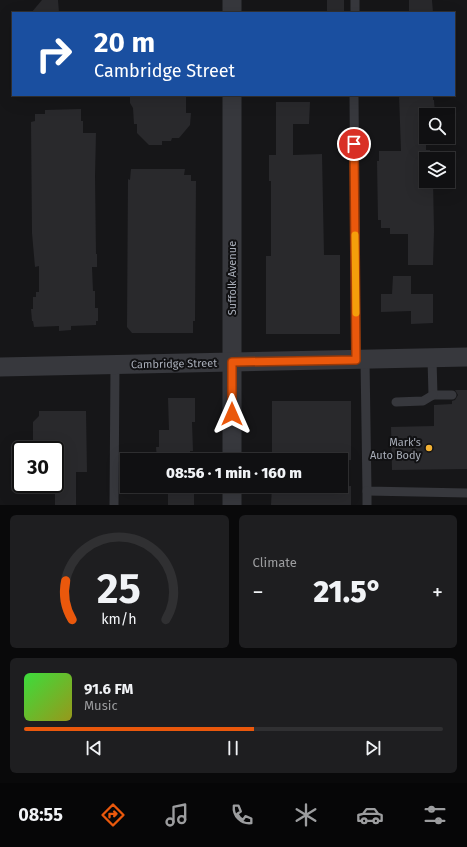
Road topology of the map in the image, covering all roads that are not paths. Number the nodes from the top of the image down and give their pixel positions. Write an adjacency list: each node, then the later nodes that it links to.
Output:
1 (232, 0): 3 (street)
2 (355, 0): 4 (lane)
3 (232, 12)
4 (355, 12)
5 (232, 96): 10 (street, Suffolk Avenue)
6 (354, 96): 9 (lane)
7 (467, 358): 8 (street, Cambridge Street)
8 (432, 359): 9 (street, Cambridge Street); 13 (lane)
9 (360, 360): 10 (street, Cambridge Street); 17 (lane)
10 (232, 362): 11 (street, Cambridge Street); 16 (street, Suffolk Avenue)
11 (114, 365): 12 (street, Cambridge Street); 20 (lane)
12 (0, 367)
13 (433, 395): 14 (lane); 15 (lane)
14 (452, 395)
15 (396, 402)
16 (232, 453)
17 (367, 491): 19 (lane); 22 (lane)
18 (232, 493): 21 (street)
19 (467, 493)
20 (114, 505)
21 (232, 505)
22 (367, 505)

